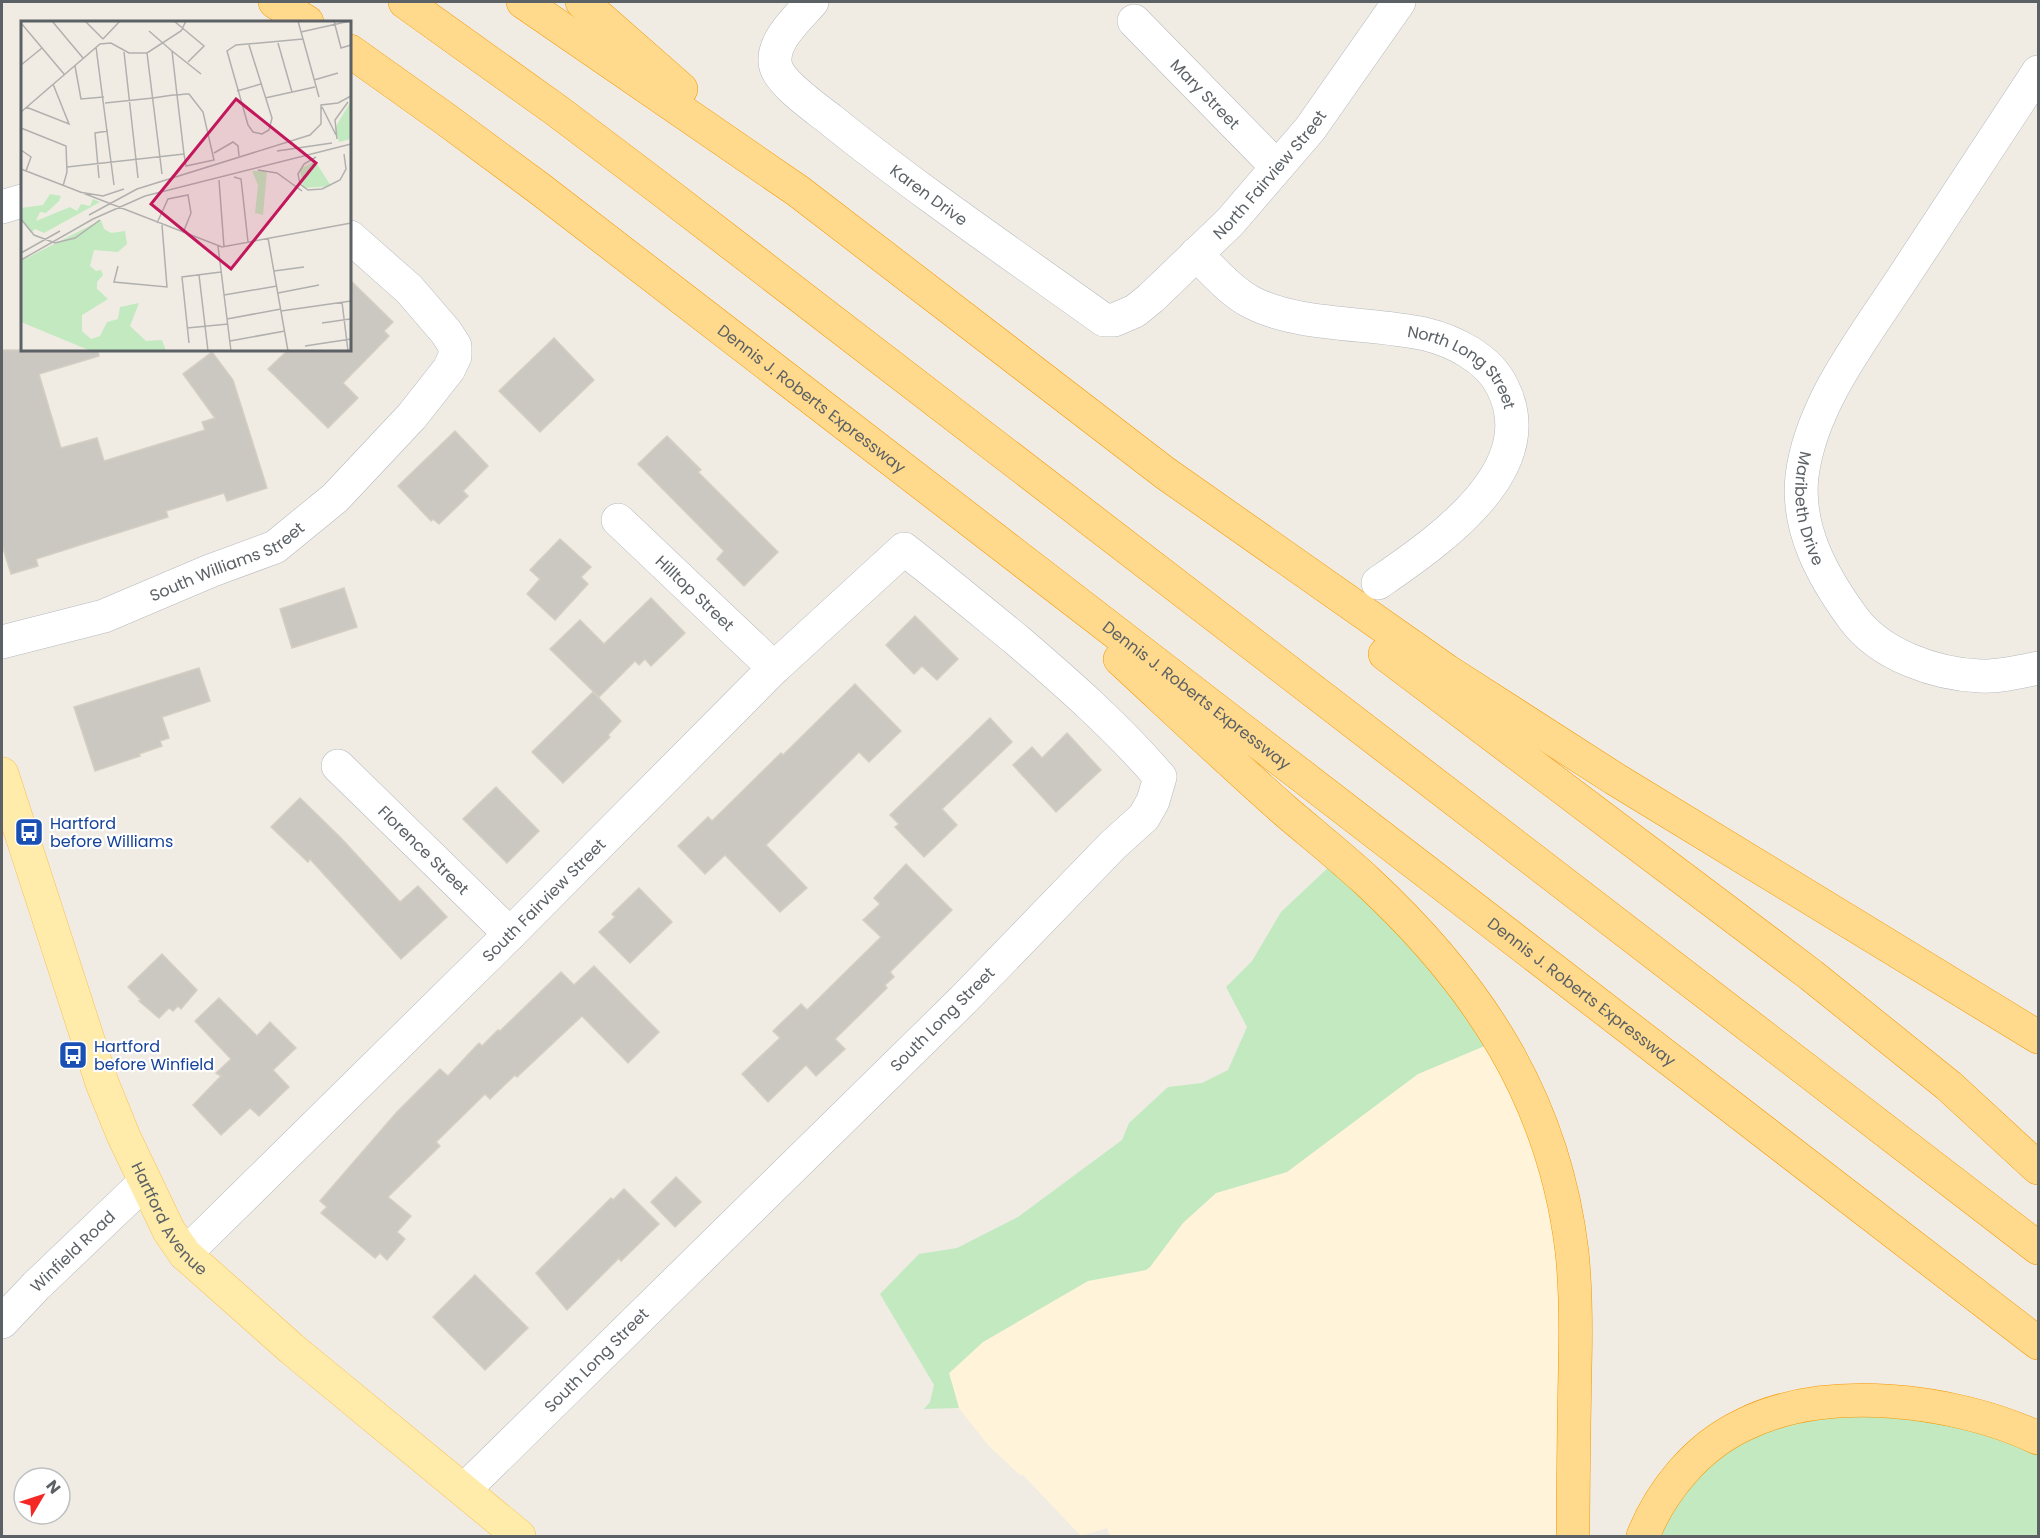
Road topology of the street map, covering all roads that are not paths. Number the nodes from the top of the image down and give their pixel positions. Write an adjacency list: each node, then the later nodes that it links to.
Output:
1 (275, 2): 7 (highway)
2 (405, 2): 32 (highway)
3 (524, 2): 12 (highway)
4 (582, 2): 12 (highway)
5 (812, 2): 17 (street, Karen Drive)
6 (1399, 2): 11 (street, North Fairview Street)
7 (305, 21)
8 (1134, 21): 11 (street, Mary Street)
9 (351, 52): 20 (highway, Dennis J. Roberts Expressway)
10 (2038, 72): 25 (street, Maribeth Drive)
11 (1277, 167): 16 (street, North Fairview Street)
12 (798, 191): 18 (highway)
13 (21, 201): 14 (street)
14 (2, 207)
15 (351, 238): 23 (street, South Williams Street)
16 (1196, 254): 17 (street, North Fairview Street); 22 (street, North Long Street)
17 (1114, 320)
18 (1166, 473): 29 (highway); 30 (highway)
19 (618, 520): 24 (street, Hilltop Street)
20 (973, 523): 35 (highway, Dennis J. Roberts Expressway); 39 (highway)
21 (904, 549): 24 (street, South Fairview Street); 37 (street, South Long Street)
22 (1378, 583)
23 (2, 642)
24 (774, 668): 28 (street, South Fairview Street)
25 (2038, 668)
26 (338, 766): 28 (street, Florence Street)
27 (2, 774): 31 (main road, Hartford Avenue)
28 (510, 934): 33 (street, South Fairview Street)
29 (2038, 1037)
30 (2038, 1168)
31 (145, 1182): 33 (main road, Hartford Avenue); 34 (street, Winfield Road)
32 (2038, 1248)
33 (185, 1254): 37 (main road, Hartford Avenue)
34 (2, 1322)
35 (2038, 1343)
36 (2038, 1438): 40 (highway)
37 (464, 1490): 38 (main road, Hartford Avenue)
38 (519, 1536)
39 (1573, 1536)
40 (1643, 1536)

